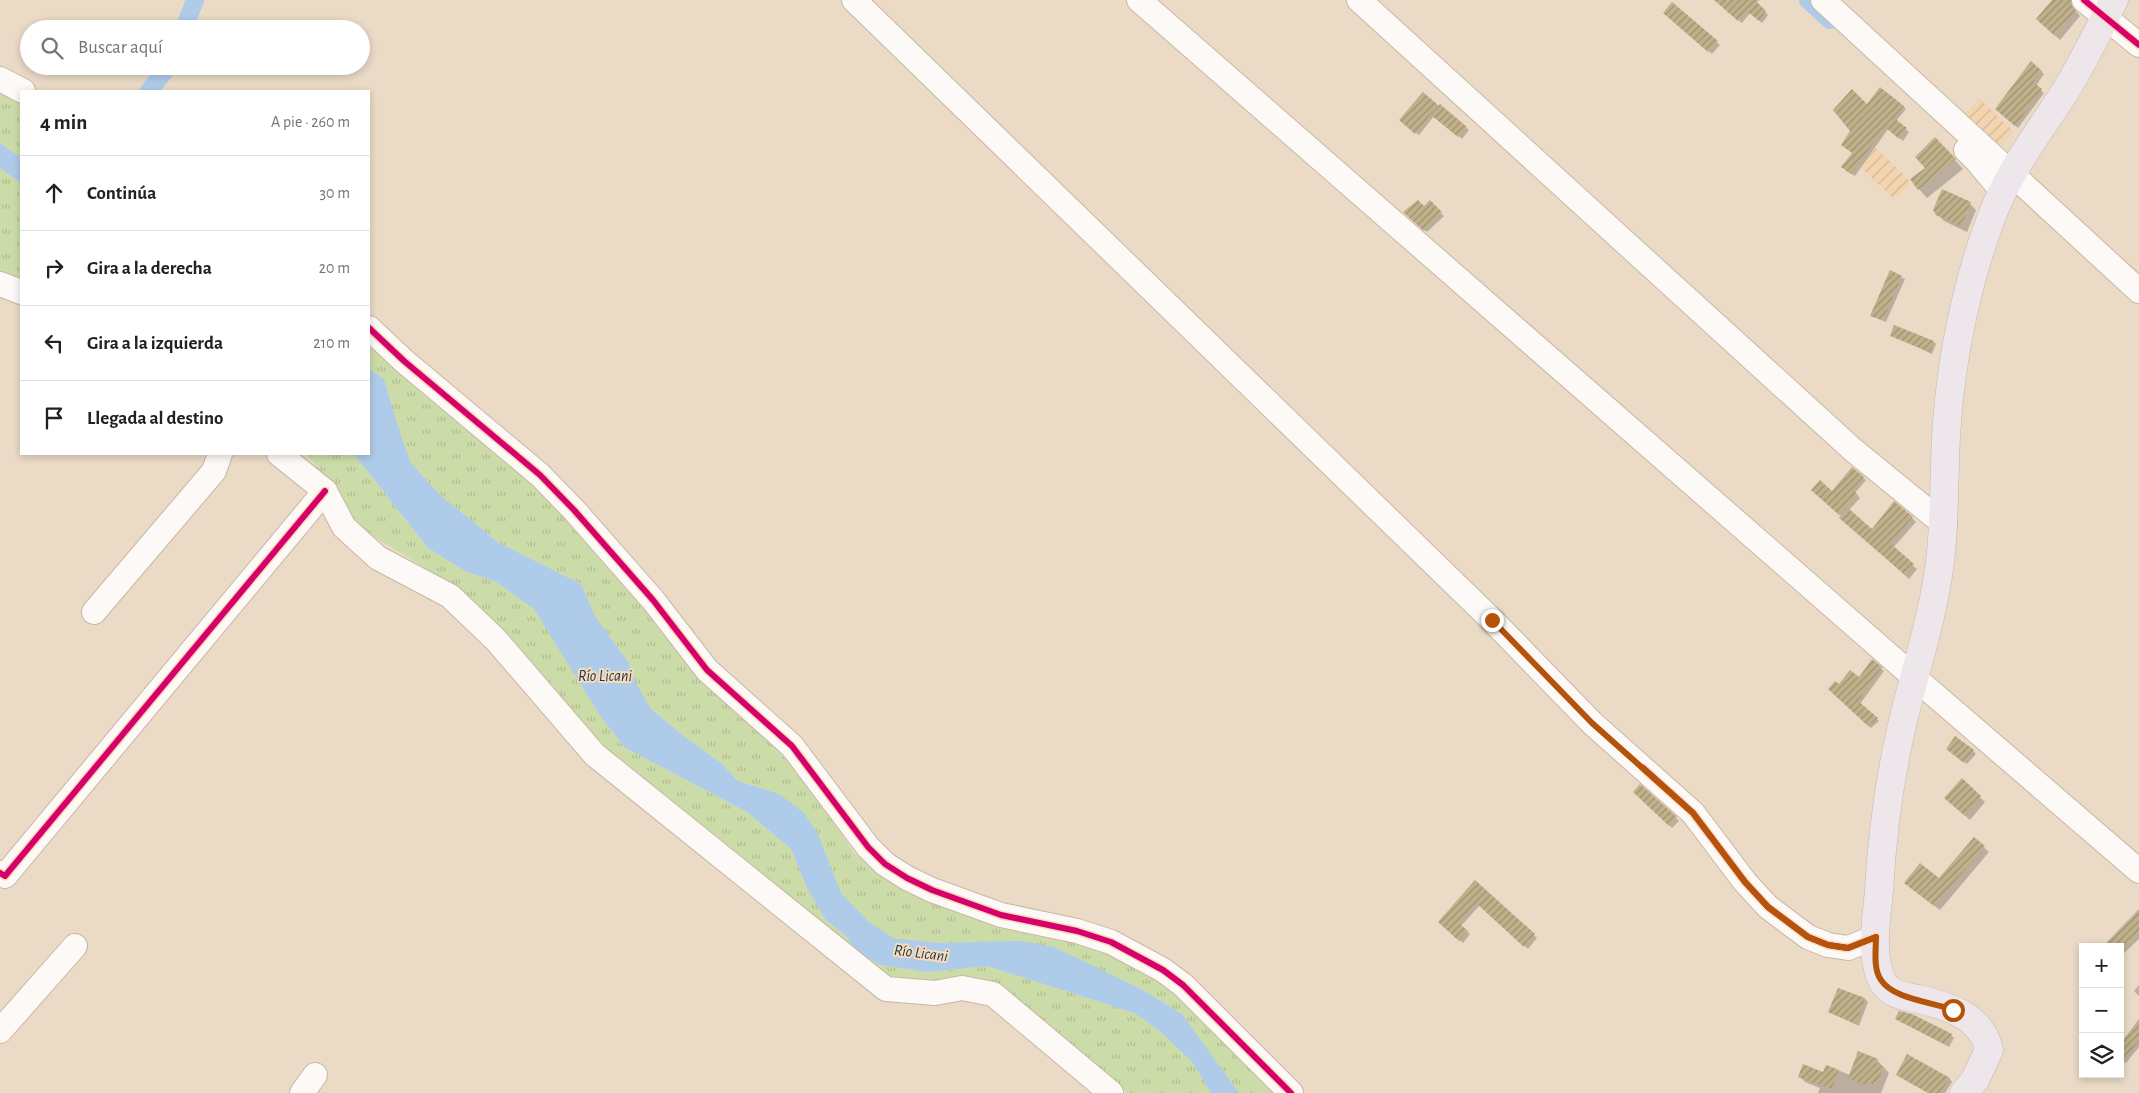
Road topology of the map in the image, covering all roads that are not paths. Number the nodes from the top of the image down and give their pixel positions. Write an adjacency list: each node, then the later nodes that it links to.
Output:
1 (854, 0): 24 (street)
2 (1139, 0): 21 (street)
3 (1360, 0): 19 (street)
4 (1824, 0): 11 (street)
5 (2084, 0): 6 (street)
6 (2109, 9): 8 (street); 11 (main road)
7 (1833, 31): 11 (street)
8 (2139, 45)
9 (0, 79): 10 (street)
10 (21, 90)
11 (2007, 183): 13 (street); 19 (main road)
12 (0, 284): 14 (street)
13 (2139, 291)
14 (20, 292)
15 (370, 329): 28 (street)
16 (220, 455): 20 (street)
17 (280, 455): 18 (street)
18 (325, 491): 23 (street); 27 (street)
19 (1944, 525): 21 (main road)
20 (94, 612)
21 (1915, 678): 22 (street); 24 (main road)
22 (2139, 871)
23 (2, 875)
24 (1876, 937): 29 (main road)
25 (75, 946): 26 (street)
26 (0, 1031)
27 (1111, 1093)
28 (1291, 1093)
29 (1964, 1093)

